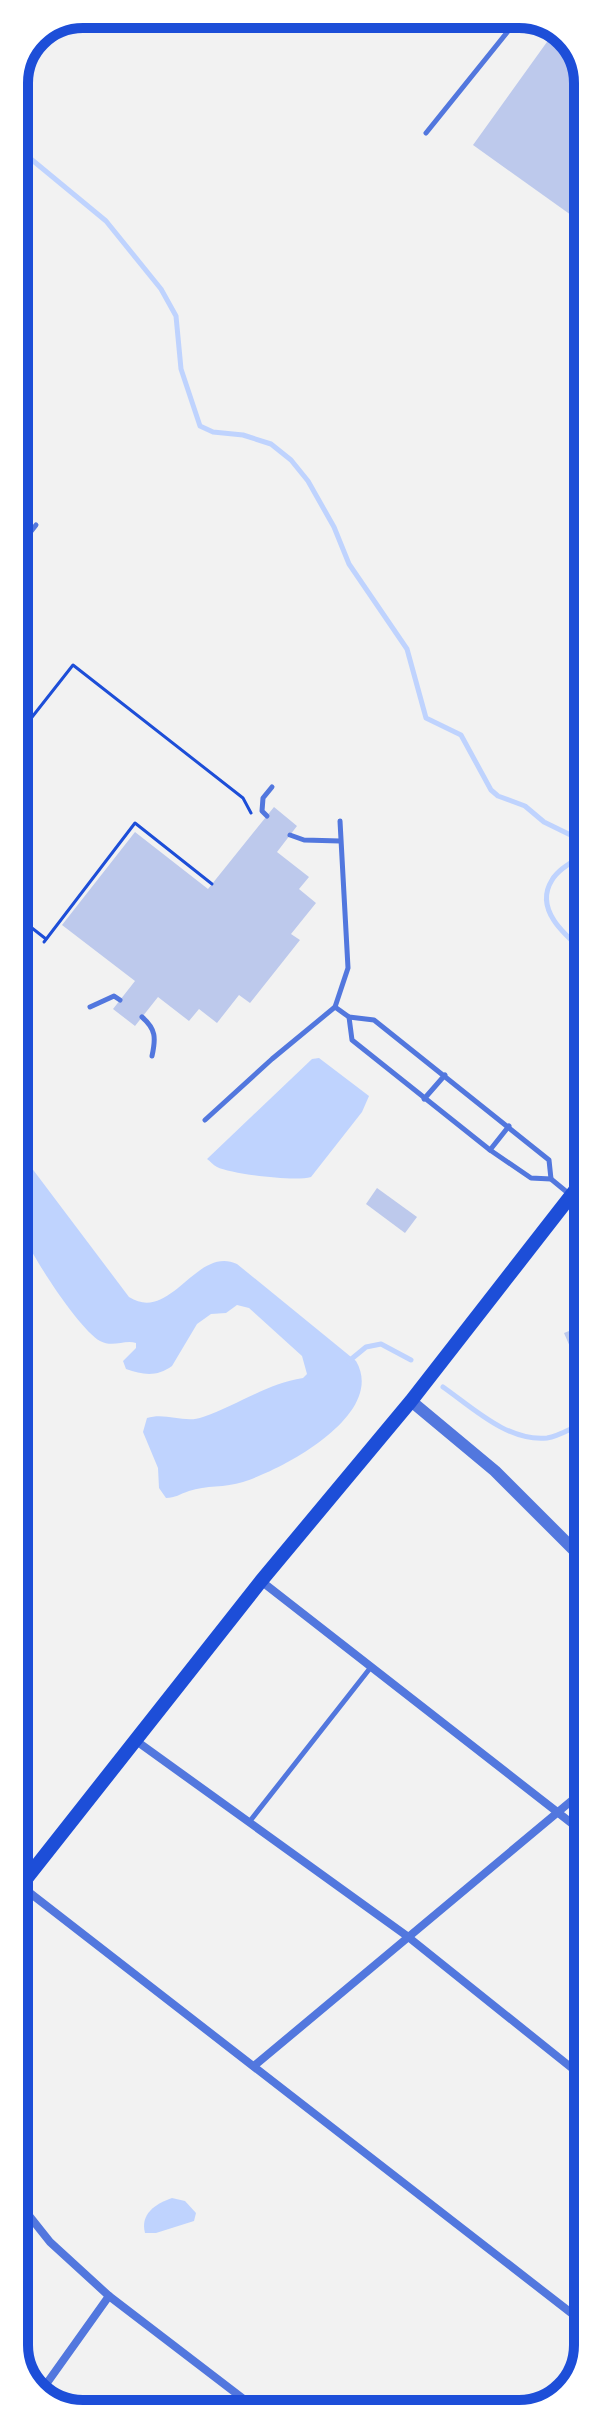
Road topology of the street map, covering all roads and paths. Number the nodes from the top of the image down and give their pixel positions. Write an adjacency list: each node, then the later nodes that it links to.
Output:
1 (511, 28): 2 (lane)
2 (426, 133)
3 (36, 525): 4 (lane)
4 (28, 535)
5 (28, 722): 7 (path)
6 (272, 787): 8 (lane)
7 (251, 813)
8 (267, 816)
9 (340, 821): 11 (lane)
10 (290, 835): 11 (lane)
11 (340, 841): 16 (lane)
12 (212, 884): 13 (path)
13 (28, 926)
14 (120, 1000): 15 (lane)
15 (90, 1007)
16 (335, 1007): 18 (lane); 22 (lane)
17 (142, 1017): 19 (lane)
18 (349, 1017): 20 (lane); 21 (lane)
19 (152, 1056)
20 (445, 1075): 21 (lane); 23 (lane)
21 (424, 1099): 24 (lane)
22 (205, 1120)
23 (509, 1126): 24 (lane); 25 (lane)
24 (490, 1150): 25 (lane)
25 (551, 1179): 27 (lane)
26 (574, 1192): 27 (main road)
27 (571, 1196): 28 (main road)
28 (411, 1401): 29 (street); 30 (main road)
29 (574, 1550)
30 (261, 1581): 31 (street); 32 (main road)
31 (371, 1667): 34 (street); 35 (lane)
32 (135, 1740): 35 (street); 37 (main road)
33 (574, 1798): 34 (street)
34 (556, 1811): 36 (street); 39 (street)
35 (250, 1821): 39 (street)
36 (574, 1825)
37 (28, 1877)
38 (28, 1897): 40 (street)
39 (407, 1936): 40 (street); 41 (street)
40 (254, 2066): 44 (street)
41 (574, 2070)
42 (28, 2214): 43 (street)
43 (109, 2296): 45 (street); 46 (street)
44 (574, 2315)
45 (46, 2385)
46 (245, 2400)

